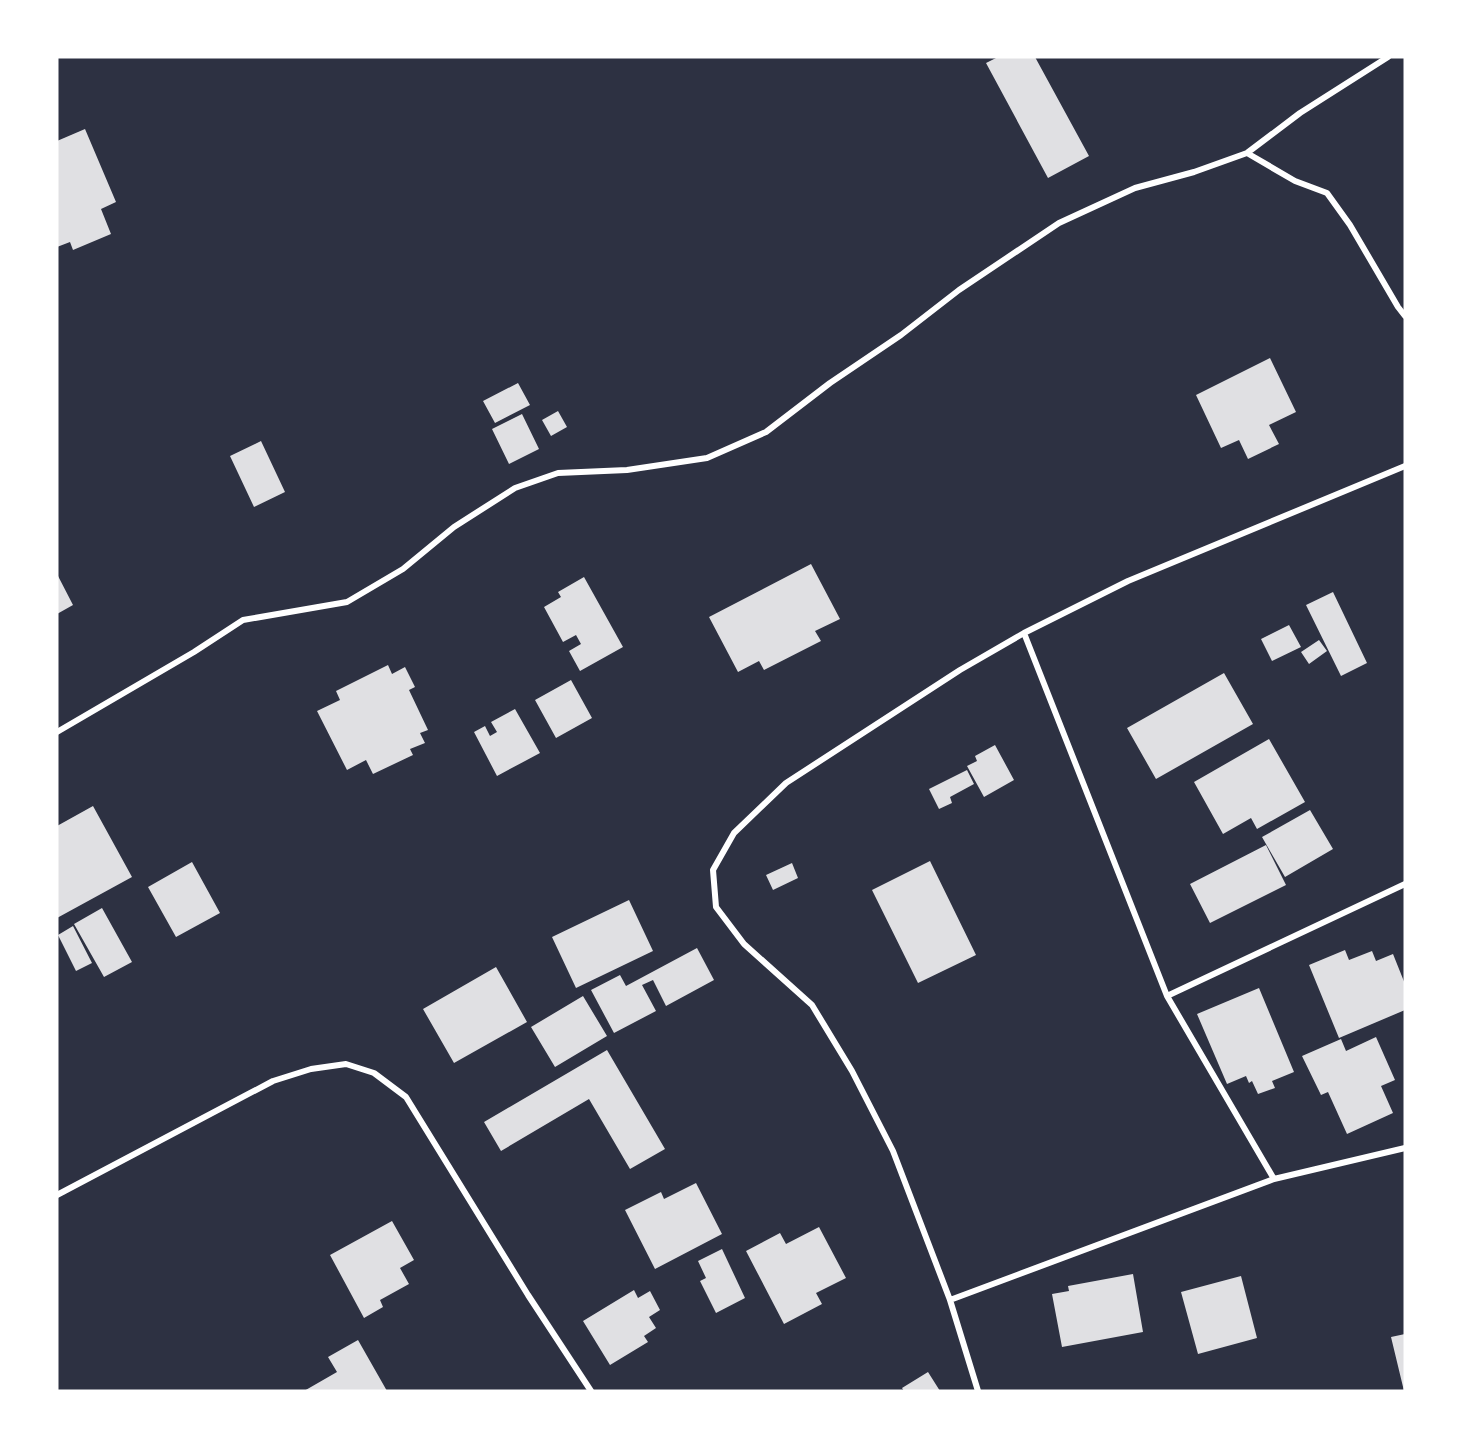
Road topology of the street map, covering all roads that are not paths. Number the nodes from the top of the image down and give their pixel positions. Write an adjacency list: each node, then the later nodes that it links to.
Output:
1 (1388, 57): 2 (street)
2 (1246, 153): 3 (street); 6 (street)
3 (1405, 316)
4 (1405, 466): 5 (street)
5 (1024, 633): 8 (street); 12 (street)
6 (57, 732)
7 (1405, 884): 8 (street)
8 (1167, 996): 10 (street)
9 (1405, 1148): 10 (street)
10 (1274, 1179): 12 (street)
11 (57, 1195): 13 (street)
12 (950, 1299): 14 (street)
13 (591, 1391)
14 (978, 1391)

